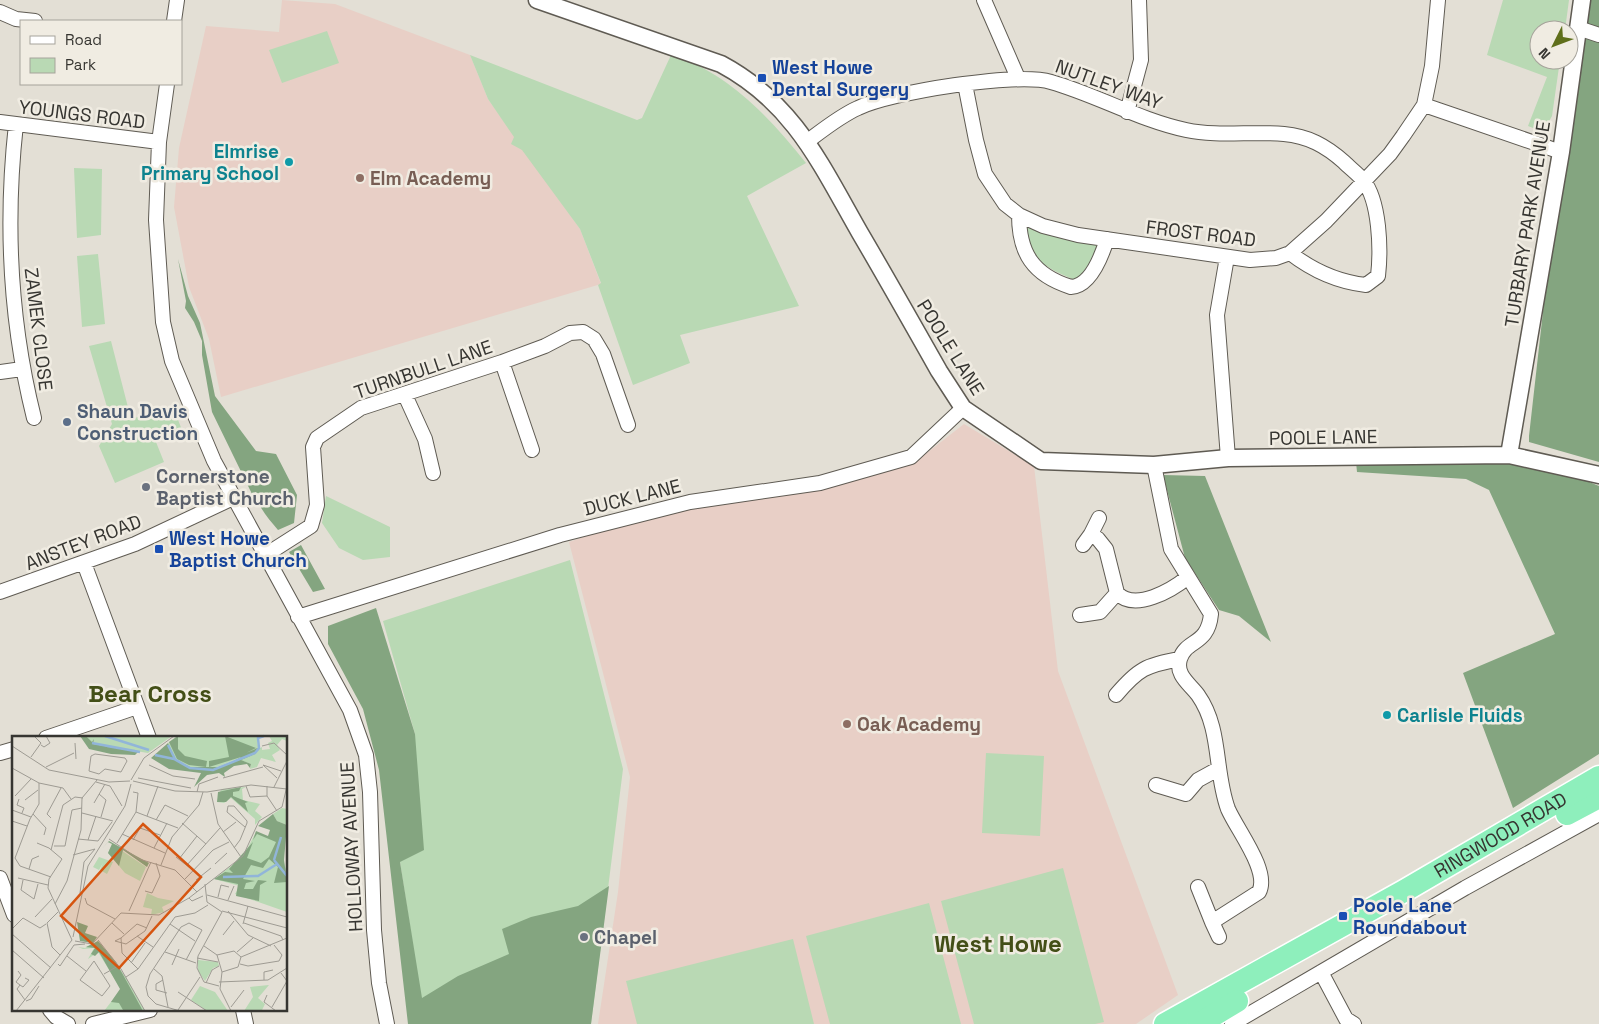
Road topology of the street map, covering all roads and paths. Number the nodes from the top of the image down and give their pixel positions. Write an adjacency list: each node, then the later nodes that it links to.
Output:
1 (177, 0): 9 (street)
2 (537, 0): 21 (street, POOLE LANE)
3 (984, 0): 14 (street)
4 (1139, 0): 18 (street)
5 (1438, 0): 17 (street, FROST ROAD)
6 (1582, 0): 10 (street, TURBARY PARK AVENUE)
7 (0, 12): 8 (street)
8 (26, 20)
9 (174, 20)
10 (1579, 21)
11 (1579, 28): 12 (street)
12 (1599, 35)
13 (1572, 70): 23 (street, TURBARY PARK AVENUE)
14 (1018, 78): 15 (street, NUTLEY WAY); 18 (street, NUTLEY WAY)
15 (965, 84): 21 (street, NUTLEY WAY); 25 (street, FROST ROAD)
16 (167, 85): 22 (street, HOLLOWAY AVENUE)
17 (1424, 105): 23 (street); 24 (street, FROST ROAD)
18 (1127, 112): 24 (street, NUTLEY WAY)
19 (0, 122): 20 (street, YOUNGS ROAD)
20 (16, 124): 22 (street, YOUNGS ROAD); 27 (street, ZAMEK CLOSE)
21 (808, 141): 34 (street, POOLE LANE)
22 (160, 142): 43 (street, HOLLOWAY AVENUE)
23 (1561, 152): 38 (street, TURBARY PARK AVENUE)
24 (1364, 181): 28 (street, FROST ROAD); 28 (street)
25 (1019, 215): 26 (street, FROST ROAD); 26 (street)
26 (1107, 239): 29 (street, FROST ROAD)
27 (6, 251): 31 (street, ZAMEK CLOSE)
28 (1290, 253): 29 (street, FROST ROAD)
29 (1227, 257): 39 (street)
30 (502, 362): 33 (street, TURNBULL LANE); 36 (street, TURNBULL LANE); 37 (street)
31 (22, 369): 32 (street); 35 (street, ZAMEK CLOSE)
32 (0, 372)
33 (405, 395): 41 (street); 45 (street, TURNBULL LANE)
34 (963, 408): 40 (street, POOLE LANE); 51 (street, DUCK LANE)
35 (34, 418)
36 (628, 425)
37 (532, 450)
38 (1509, 454): 39 (street, POOLE LANE); 42 (street, POOLE LANE)
39 (1228, 458): 40 (street, POOLE LANE)
40 (1154, 465): 47 (street)
41 (433, 473)
42 (1599, 475)
43 (233, 498): 45 (street, HOLLOWAY AVENUE); 46 (street, ANSTEY ROAD)
44 (1099, 518): 49 (street)
45 (264, 556): 51 (street, HOLLOWAY AVENUE)
46 (84, 564): 48 (street, ANSTEY ROAD); 54 (street)
47 (1188, 577): 49 (street); 52 (street)
48 (0, 592)
49 (1117, 593): 50 (street)
50 (1080, 615)
51 (298, 617): 74 (street, HOLLOWAY AVENUE)
52 (1180, 659): 53 (street); 59 (street)
53 (1116, 695)
54 (137, 707): 55 (street); 56 (street)
55 (52, 736)
56 (148, 736)
57 (12, 749): 58 (street)
58 (0, 753)
59 (1218, 770): 61 (street); 67 (street)
60 (1599, 777): 75 (highway, RINGWOOD ROAD)
61 (1156, 785)
62 (1599, 797): 76 (highway, RINGWOOD ROAD)
63 (1599, 814): 69 (street, RINGWOOD ROAD)
64 (0, 878): 66 (street)
65 (1198, 888): 67 (street)
66 (12, 910)
67 (1212, 922): 68 (street)
68 (1219, 937)
69 (1321, 972): 77 (street, RINGWOOD ROAD); 78 (street)
70 (52, 1012): 72 (street)
71 (142, 1012): 73 (street)
72 (68, 1024)
73 (93, 1024)
74 (387, 1024)
75 (1165, 1024)
76 (1199, 1024)
77 (1232, 1024)
78 (1354, 1024)

